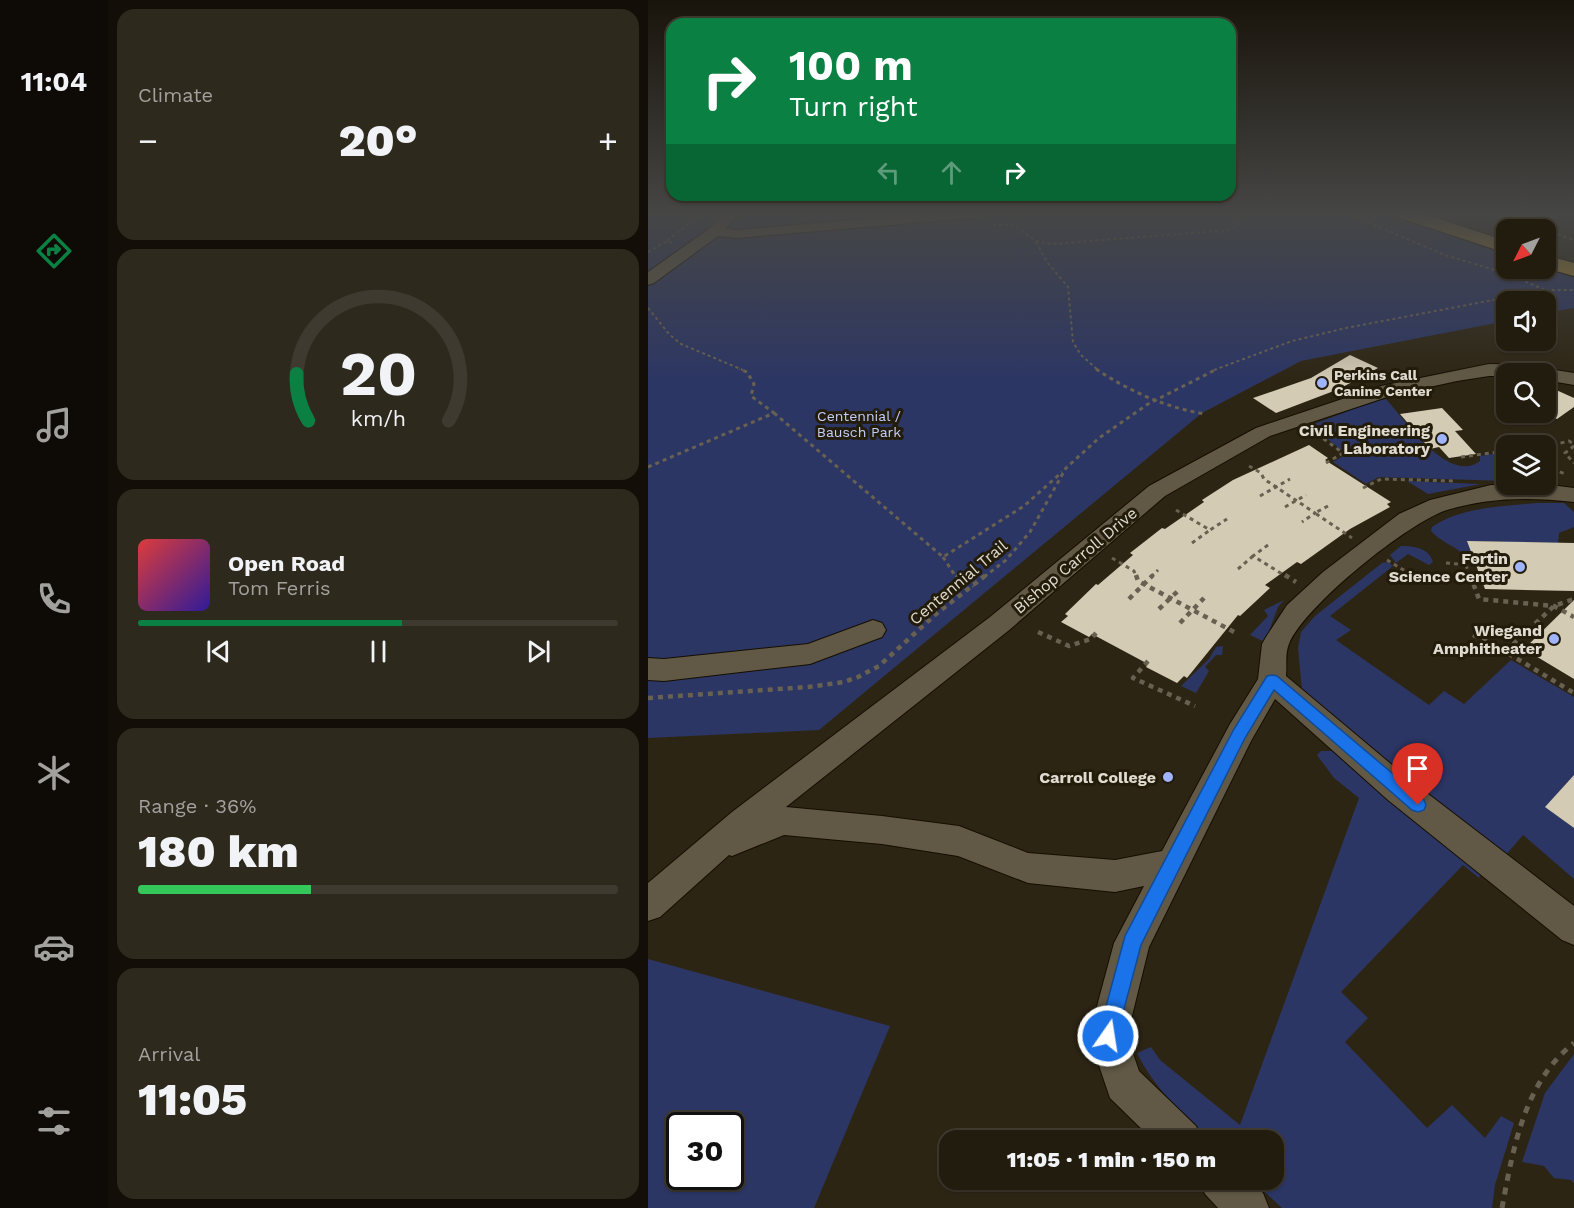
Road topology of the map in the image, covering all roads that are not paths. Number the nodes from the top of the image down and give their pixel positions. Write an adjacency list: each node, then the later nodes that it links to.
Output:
1 (663, 269): 2 (street)
2 (648, 280)
3 (1574, 379): 8 (street, Bishop Carroll Drive)
4 (1574, 495): 7 (street)
5 (873, 630): 6 (street)
6 (648, 669)
7 (1272, 680): 9 (street); 11 (street)
8 (713, 848): 9 (street); 10 (street, Bishop Carroll Drive)
9 (1173, 864): 12 (street)
10 (648, 905)
11 (1574, 928)
12 (1172, 1130)
13 (1231, 1190): 14 (street)
14 (1248, 1208)

